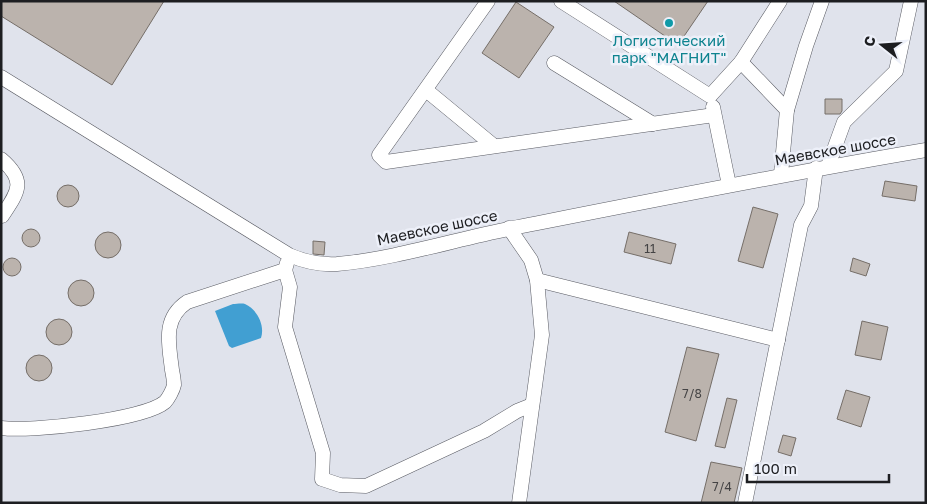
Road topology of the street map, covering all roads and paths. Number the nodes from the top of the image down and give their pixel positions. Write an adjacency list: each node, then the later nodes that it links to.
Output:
1 (488, 1): 9 (street)
2 (561, 1): 10 (street)
3 (780, 1): 6 (street)
4 (822, 1): 11 (street)
5 (911, 1): 17 (street)
6 (741, 62): 10 (street); 11 (street)
7 (554, 63): 13 (street)
8 (1, 77): 22 (street, Маевское шоссе)
9 (426, 90): 14 (street); 14 (street)
10 (710, 96): 12 (street)
11 (787, 110): 18 (street)
12 (714, 115): 13 (street); 19 (street)
13 (653, 124): 14 (street)
14 (494, 146)
15 (926, 150): 17 (street, Маевское шоссе)
16 (1, 159): 20 (street)
17 (822, 167): 18 (street, Маевское шоссе); 25 (street)
18 (781, 174): 19 (street, Маевское шоссе)
19 (729, 185): 21 (street, Маевское шоссе)
20 (2, 216)
21 (509, 228): 22 (street, Маевское шоссе); 24 (street)
22 (289, 255): 23 (street)
23 (285, 270): 26 (street); 27 (street)
24 (537, 280): 25 (street); 26 (street)
25 (778, 340): 29 (street)
26 (532, 405): 28 (street)
27 (1, 428)
28 (518, 503)
29 (745, 503)

